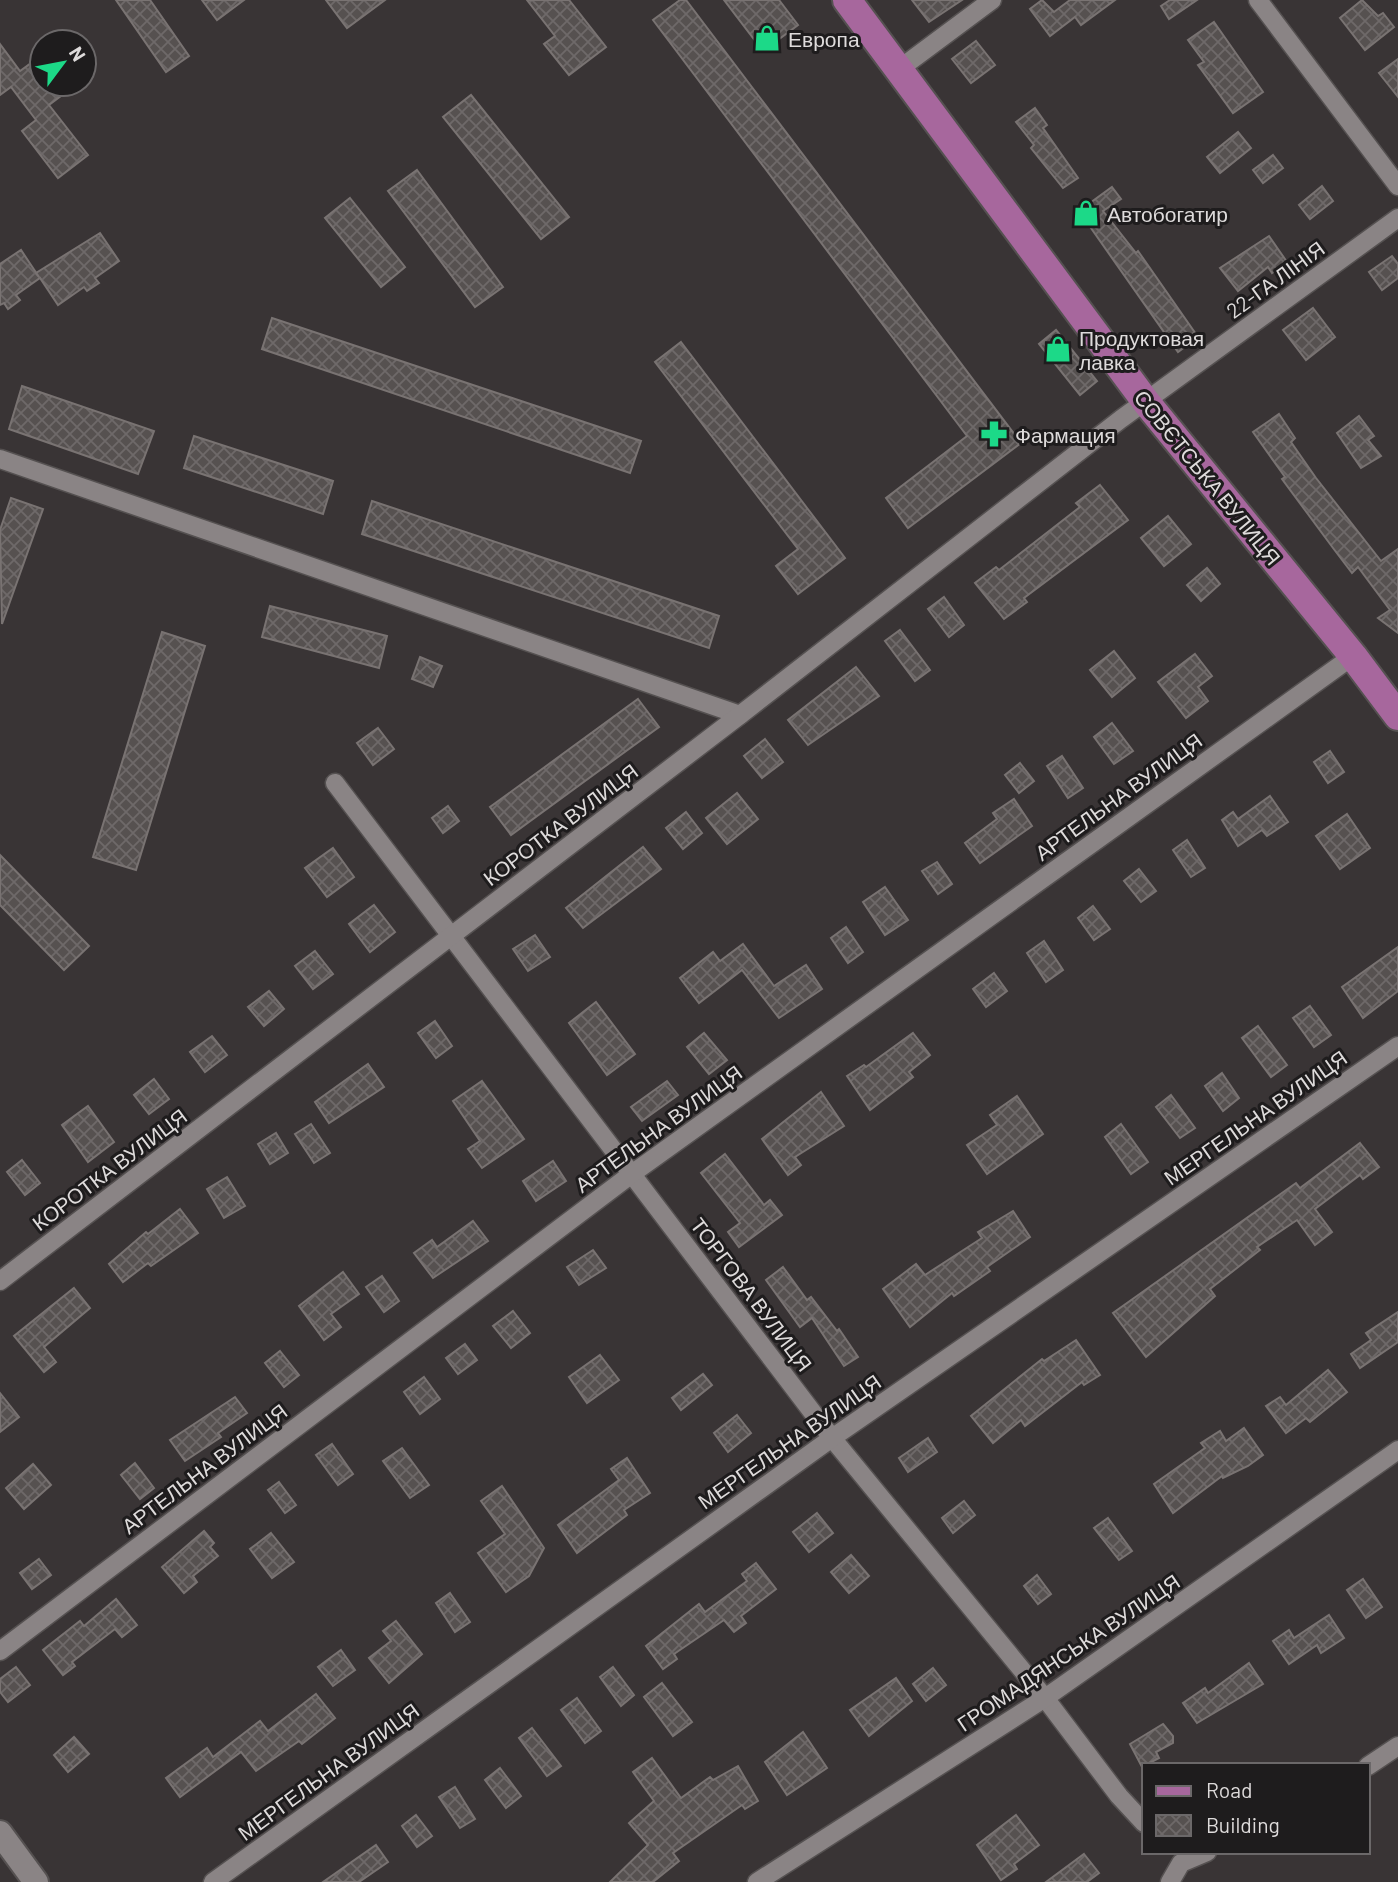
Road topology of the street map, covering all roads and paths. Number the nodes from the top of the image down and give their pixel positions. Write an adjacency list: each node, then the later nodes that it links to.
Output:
1 (846, 0): 4 (main road, СОВЄТСЬКА ВУЛИЦЯ)
2 (992, 0): 4 (street)
3 (1258, 0): 5 (street)
4 (898, 70): 7 (main road, СОВЄТСЬКА ВУЛИЦЯ)
5 (1398, 186)
6 (1398, 218): 7 (street, 22-ГА ЛІНІЯ)
7 (1146, 402): 9 (main road, СОВЄТСЬКА ВУЛИЦЯ); 10 (street, КОРОТКА ВУЛИЦЯ)
8 (0, 459): 10 (street)
9 (1353, 656): 11 (main road, СОВЄТСЬКА ВУЛИЦЯ); 15 (street, АРТЕЛЬНА ВУЛИЦЯ)
10 (740, 715): 13 (street, КОРОТКА ВУЛИЦЯ)
11 (1398, 716)
12 (335, 783): 13 (street, ТОРГОВА ВУЛИЦЯ)
13 (450, 937): 15 (street, ТОРГОВА ВУЛИЦЯ); 16 (street, КОРОТКА ВУЛИЦЯ)
14 (1398, 1046): 17 (street, МЕРГЕЛЬНА ВУЛИЦЯ)
15 (633, 1173): 17 (street, ТОРГОВА ВУЛИЦЯ); 19 (street, АРТЕЛЬНА ВУЛИЦЯ)
16 (0, 1281)
17 (832, 1438): 20 (street, ТОРГОВА ВУЛИЦЯ); 28 (street, МЕРГЕЛЬНА ВУЛИЦЯ)
18 (1398, 1450): 20 (street, ГРОМАДЯНСЬКА ВУЛИЦЯ)
19 (0, 1651)
20 (1045, 1698): 23 (street, ТОРГОВА ВУЛИЦЯ); 29 (street, ГРОМАДЯНСЬКА ВУЛИЦЯ)
21 (1398, 1746): 22 (street)
22 (1370, 1765)
23 (1142, 1821)
24 (0, 1833): 27 (street)
25 (1197, 1854): 26 (street)
26 (1176, 1858): 30 (street)
27 (36, 1882)
28 (212, 1882)
29 (757, 1882)
30 (1170, 1882)

